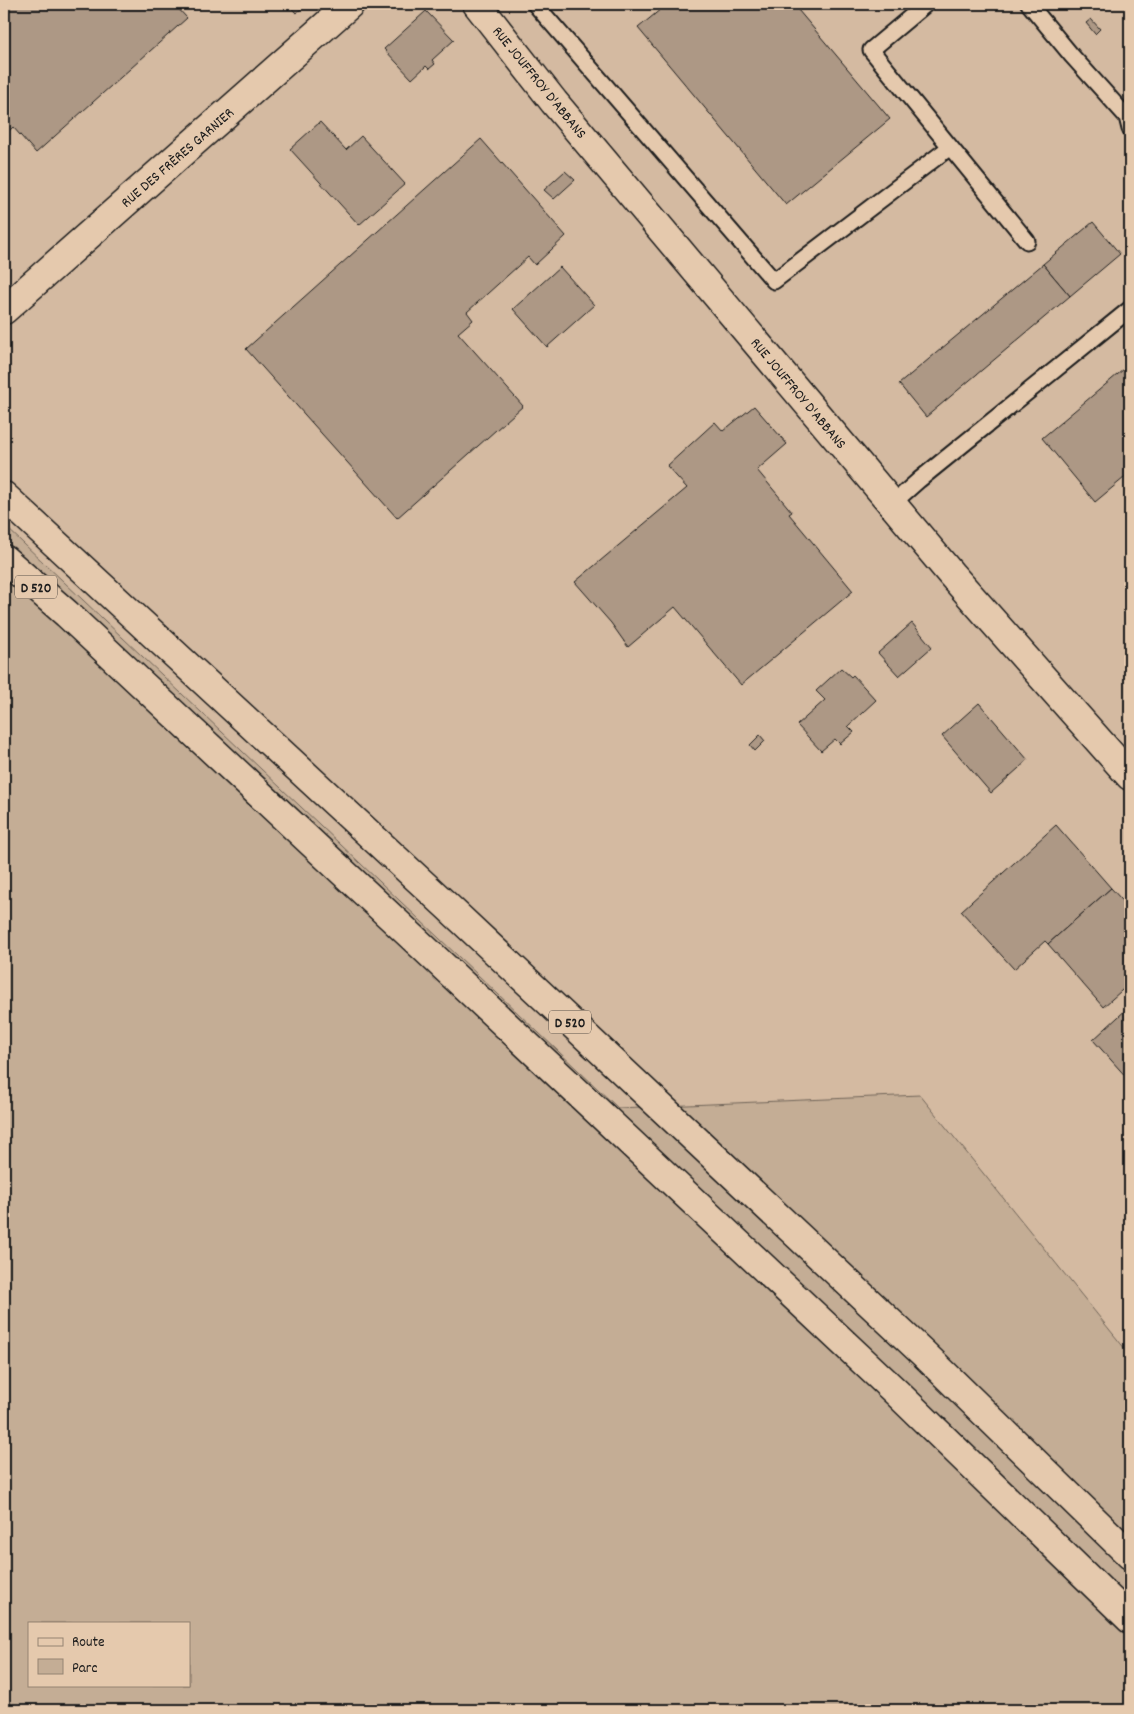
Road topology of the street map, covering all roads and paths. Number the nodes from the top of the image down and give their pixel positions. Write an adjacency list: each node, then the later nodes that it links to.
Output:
1 (350, 4): 10 (main road, RUE DES FRÈRES GARNIER)
2 (476, 4): 12 (main road, RUE JOUFFROY D'ABBANS)
3 (535, 4): 7 (lane)
4 (926, 4): 7 (lane)
5 (1029, 4): 6 (lane)
6 (1130, 129)
7 (950, 147): 8 (lane)
8 (1027, 241)
9 (1130, 309): 12 (lane)
10 (4, 310)
11 (4, 496): 15 (main road, D 520)
12 (892, 504): 14 (main road, RUE JOUFFROY D'ABBANS)
13 (4, 559): 16 (main road, D 520)
14 (1130, 776)
15 (1130, 1555)
16 (1130, 1619)

